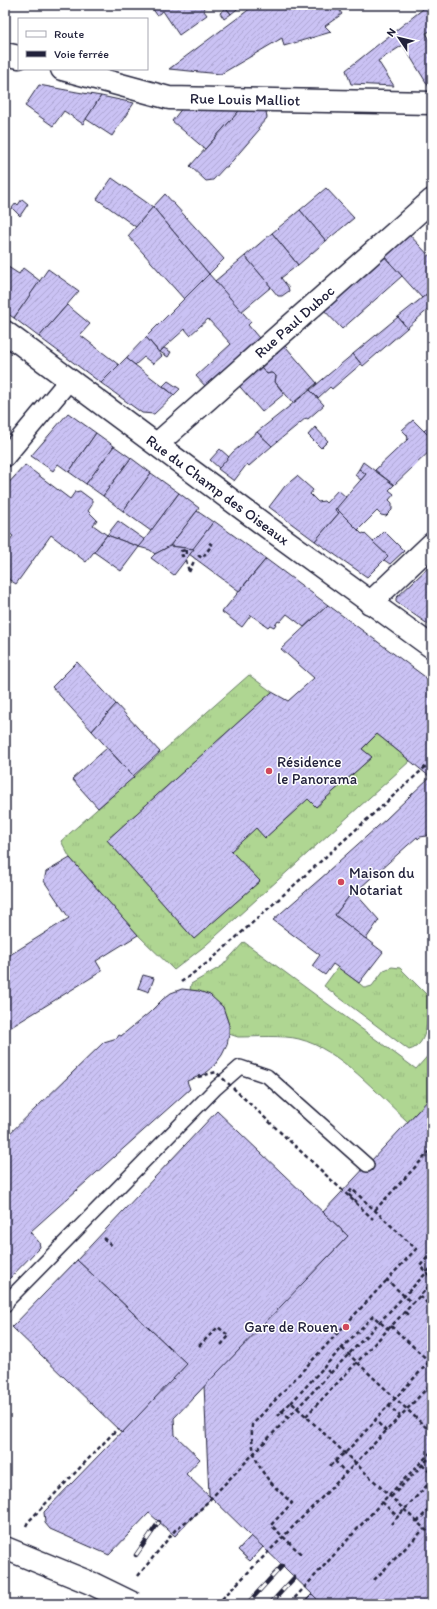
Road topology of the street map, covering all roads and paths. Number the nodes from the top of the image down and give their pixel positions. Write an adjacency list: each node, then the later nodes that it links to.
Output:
1 (5, 54): 2 (street)
2 (18, 57)
3 (66, 70): 4 (street, Rue Louis Malliot)
4 (432, 103)
5 (432, 200): 8 (street, Rue Paul Duboc)
6 (5, 332): 7 (street, Rue du Champ des Oiseaux)
7 (70, 379): 8 (street, Rue du Champ des Oiseaux); 9 (street)
8 (157, 444): 15 (street, Rue du Champ des Oiseaux)
9 (5, 457)
10 (208, 542): 12 (path)
11 (432, 544): 15 (street)
12 (198, 555)
13 (196, 559): 14 (path)
14 (186, 560)
15 (370, 603): 16 (street, Rue du Champ des Oiseaux)
16 (432, 647)
17 (432, 761): 18 (path)
18 (181, 982)
19 (198, 1077): 24 (path, bridge)
20 (432, 1149): 23 (path)
21 (367, 1165): 32 (lane)
22 (357, 1202): 23 (path)
23 (375, 1210): 28 (path)
24 (373, 1219)
25 (432, 1252): 27 (path)
26 (432, 1267): 43 (path)
27 (432, 1278)
28 (387, 1280): 31 (path); 72 (path)
29 (432, 1283): 30 (path)
30 (420, 1296): 31 (path); 33 (path)
31 (413, 1304): 34 (path)
32 (5, 1306)
33 (432, 1308)
34 (405, 1312): 35 (path); 36 (path)
35 (410, 1317)
36 (391, 1326): 37 (path); 42 (path)
37 (388, 1329): 40 (path); 41 (path)
38 (221, 1345): 39 (path)
39 (199, 1346)
40 (332, 1358): 41 (path); 43 (path); 46 (path)
41 (357, 1362): 45 (path); 47 (path)
42 (431, 1363): 51 (path)
43 (330, 1373): 49 (path)
44 (432, 1382): 45 (path); 48 (path)
45 (406, 1408): 52 (path); 57 (path)
46 (282, 1411): 47 (path); 49 (path)
47 (306, 1416): 53 (path)
48 (400, 1416): 51 (path); 56 (path)
49 (288, 1417): 76 (path)
50 (118, 1428): 65 (path)
51 (386, 1431): 59 (path)
52 (432, 1433)
53 (344, 1451): 56 (path); 57 (path)
54 (432, 1451): 63 (path)
55 (432, 1455): 58 (path)
56 (334, 1461): 59 (path)
57 (355, 1462): 62 (path)
58 (422, 1465): 60 (path); 62 (path)
59 (346, 1473): 78 (path)
60 (432, 1474)
61 (432, 1480): 67 (path)
62 (391, 1497): 66 (path)
63 (382, 1502): 67 (path); 79 (path)
64 (432, 1506): 68 (path)
65 (40, 1510)
66 (404, 1510): 67 (path); 68 (path)
67 (398, 1517)
68 (417, 1522): 69 (path)
69 (424, 1529): 70 (path); 75 (path)
70 (432, 1536)
71 (5, 1548): 77 (street, bridge)
72 (301, 1554)
73 (432, 1570): 74 (path)
74 (426, 1577)
75 (374, 1580)
76 (134, 1581)
77 (134, 1604)
78 (216, 1604)
79 (291, 1604)

